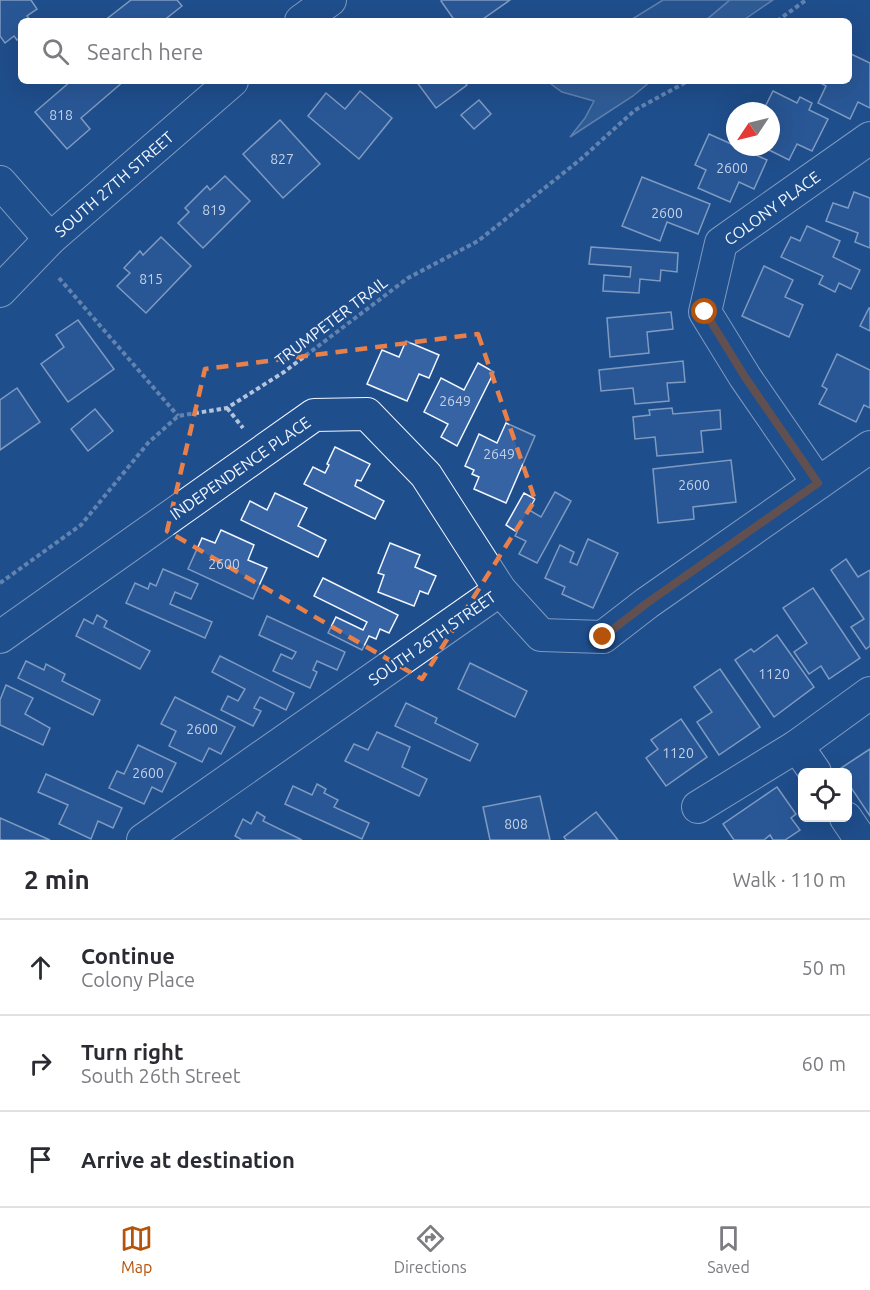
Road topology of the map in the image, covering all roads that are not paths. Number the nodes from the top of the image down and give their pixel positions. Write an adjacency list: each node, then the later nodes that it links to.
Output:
1 (330, 0): 2 (street)
2 (306, 18)
3 (229, 84): 6 (street, SOUTH 27TH STREET)
4 (870, 138): 9 (street, COLONY PLACE)
5 (0, 182): 6 (street)
6 (50, 239): 7 (street, SOUTH 27TH STREET)
7 (0, 291)
8 (870, 447): 9 (street, SOUTH 26TH STREET)
9 (818, 483): 10 (street, SOUTH 26TH STREET)
10 (500, 590): 11 (street, INDEPENDENCE PLACE); 17 (street, SOUTH 26TH STREET)
11 (0, 637)
12 (870, 693): 13 (street)
13 (797, 746): 14 (street); 15 (street)
14 (812, 768)
15 (698, 807)
16 (849, 822): 18 (street)
17 (143, 840)
18 (861, 840)

